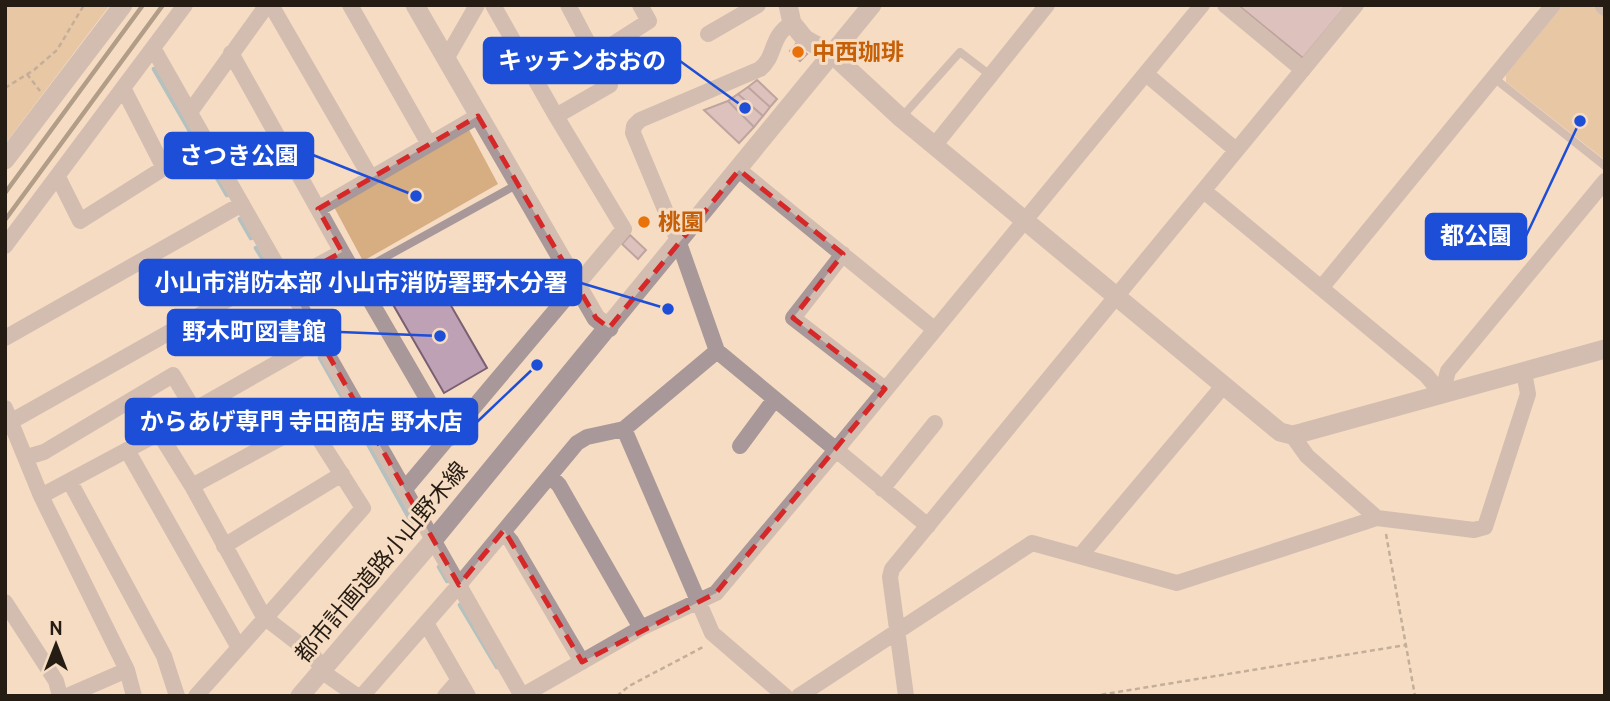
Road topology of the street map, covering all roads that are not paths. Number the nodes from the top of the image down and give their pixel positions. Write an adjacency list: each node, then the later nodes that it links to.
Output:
1 (123, 5): 36 (street)
2 (185, 5): 19 (street)
3 (269, 5): 20 (street); 40 (street)
4 (350, 5): 33 (street)
5 (415, 5): 23 (street)
6 (477, 5): 23 (street)
7 (493, 5): 31 (street)
8 (568, 5): 22 (street)
9 (640, 5): 22 (street)
10 (758, 5): 18 (street)
11 (872, 5): 21 (street, 都市計画道路小山野木線)
12 (1047, 5): 26 (street)
13 (1202, 5): 25 (street)
14 (1225, 5): 24 (street)
15 (1356, 5): 24 (street)
16 (1553, 5): 27 (street)
17 (790, 14): 21 (street); 47 (street)
18 (708, 34)
19 (153, 48): 28 (street); 29 (street)
20 (231, 53): 29 (street); 45 (street)
21 (832, 54): 32 (street); 38 (street, 都市計画道路小山野木線)
22 (596, 55): 31 (street)
23 (446, 59): 30 (street)
24 (1303, 70): 35 (street)
25 (1146, 74): 35 (street); 46 (street)
26 (990, 75): 32 (lane); 34 (street)
27 (1493, 78): 37 (lane); 54 (street)
28 (123, 88): 39 (street); 39 (street)
29 (190, 112): 44 (street)
30 (478, 116): 33 (street); 41 (street)
31 (556, 116): 53 (street)
32 (901, 118): 34 (street)
33 (429, 144): 40 (street)
34 (934, 146): 46 (street)
35 (1236, 150): 43 (street)
36 (5, 160)
37 (1605, 166)
38 (739, 170): 47 (street, 都市計画道路小山野木線); 50 (street)
39 (58, 177): 48 (street)
40 (371, 178): 45 (street)
41 (518, 184): 51 (lane); 53 (street)
42 (1603, 187): 65 (street)
43 (1204, 191): 54 (street); 55 (street)
44 (242, 204): 52 (street); 58 (street)
45 (318, 209): 49 (street)
46 (1025, 220): 55 (street); 57 (street)
47 (679, 243): 56 (street, 都市計画道路小山野木線); 61 (street)
48 (5, 246)
49 (342, 252): 51 (street); 52 (street)
50 (843, 254): 57 (street); 64 (street)
51 (355, 274): 73 (street)
52 (283, 276): 59 (street); 68 (street)
53 (576, 286): 56 (street); 73 (street)
54 (1322, 287): 65 (street)
55 (1117, 296): 63 (street); 86 (street)
56 (609, 328): 88 (street, 都市計画道路小山野木線)
57 (934, 329): 64 (street)
58 (5, 338)
59 (319, 339): 66 (street); 77 (street)
60 (1605, 349): 62 (street)
61 (717, 351): 67 (street); 71 (street)
62 (1524, 372): 65 (street); 85 (street)
63 (1224, 386): 72 (street); 90 (street)
64 (885, 389): 76 (street)
65 (1442, 394): 72 (street)
66 (353, 399): 69 (street); 83 (street)
67 (774, 400): 74 (street); 76 (street)
68 (9, 415): 77 (street)
69 (310, 423): 78 (street); 81 (street)
70 (935, 423): 82 (street)
71 (624, 429): 79 (street); 92 (street)
72 (1292, 435): 85 (street)
73 (450, 438): 83 (street)
74 (740, 446)
75 (127, 450): 80 (street); 81 (street); 98 (street)
76 (836, 450): 82 (street); 92 (street)
77 (27, 457): 84 (street)
78 (342, 474): 89 (street); 94 (street)
79 (550, 477): 87 (street); 96 (street)
80 (70, 482): 84 (street); 106 (street)
81 (192, 486): 89 (street)
82 (882, 489): 86 (street)
83 (404, 490): 88 (street)
84 (41, 496): 101 (street)
85 (1377, 518): 90 (street)
86 (928, 526): 97 (street)
87 (503, 532): 91 (street); 99 (street)
88 (434, 539): 91 (street); 100 (street, 都市計画道路小山野木線)
89 (224, 546): 94 (street)
90 (1080, 556): 97 (street)
91 (458, 585): 95 (street); 112 (street)
92 (699, 601): 96 (street); 113 (street)
93 (5, 602): 103 (street)
94 (264, 617): 98 (street); 100 (street)
95 (426, 623): 102 (street); 109 (street)
96 (641, 628): 99 (street)
97 (898, 632): 114 (street); 115 (street)
98 (238, 646): 107 (street)
99 (582, 662): 112 (street)
100 (324, 669): 108 (street, 都市計画道路小山野木線); 109 (street)
101 (127, 670): 104 (street); 105 (street)
102 (458, 680): 110 (street); 111 (street)
103 (60, 696)
104 (67, 696)
105 (134, 696)
106 (177, 696)
107 (196, 696)
108 (300, 696)
109 (360, 696)
110 (445, 696)
111 (468, 696)
112 (522, 696)
113 (785, 696)
114 (799, 696)
115 (906, 696)

